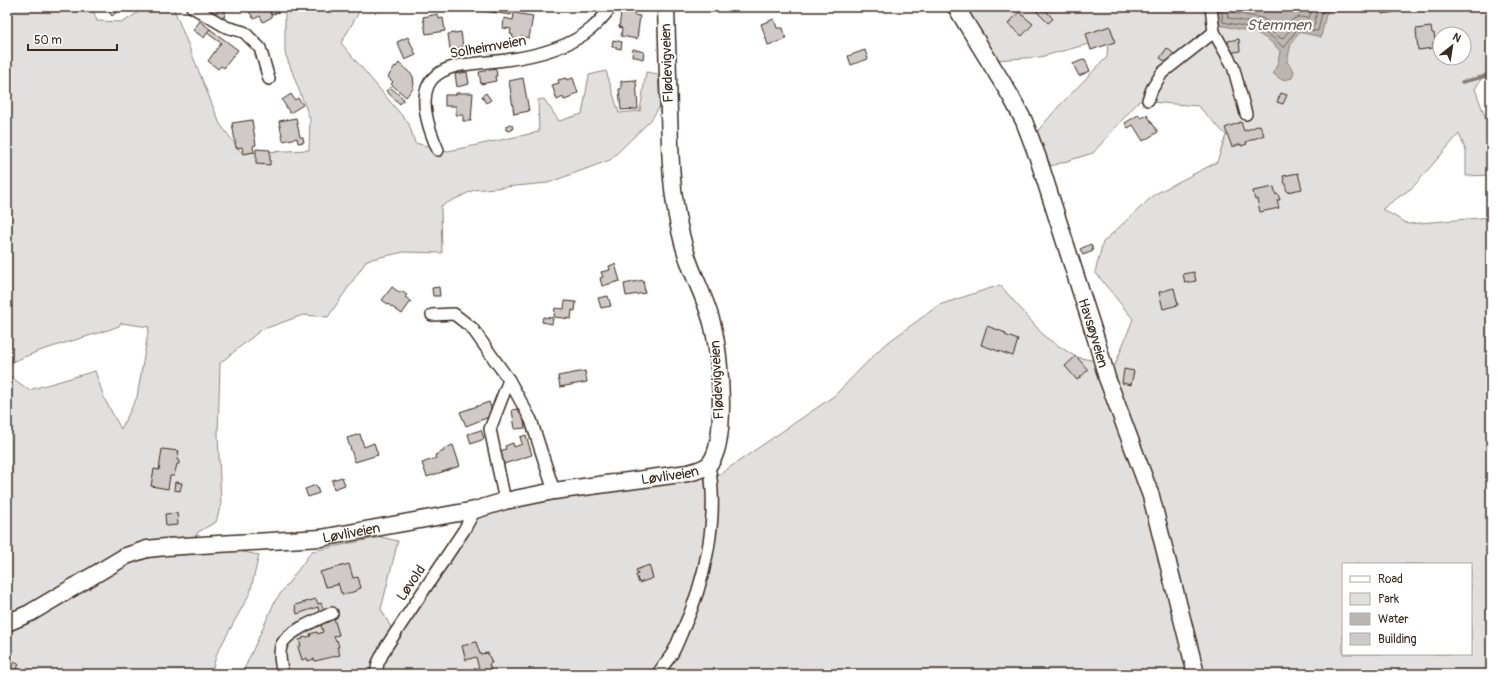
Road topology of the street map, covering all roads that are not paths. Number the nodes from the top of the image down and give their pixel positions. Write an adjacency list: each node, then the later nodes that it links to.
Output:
1 (192, 7): 7 (street)
2 (611, 7): 10 (street, Solheimveien)
3 (666, 7): 13 (main road, Flødevigveien)
4 (956, 7): 22 (main road, Havsøyveien)
5 (1211, 7): 6 (street)
6 (1214, 32): 8 (street); 9 (street)
7 (269, 80)
8 (1148, 100)
9 (1246, 114)
10 (438, 150)
11 (432, 315): 12 (street)
12 (509, 380): 14 (street); 15 (street)
13 (709, 465): 14 (main road, Løvliveien); 21 (street)
14 (554, 491): 15 (main road, Løvliveien)
15 (505, 501): 16 (main road, Løvliveien)
16 (475, 510): 18 (main road, Løvliveien); 20 (street, Løvold)
17 (332, 613): 19 (street)
18 (7, 623)
19 (283, 674)
20 (376, 674)
21 (658, 674)
22 (1196, 674)

